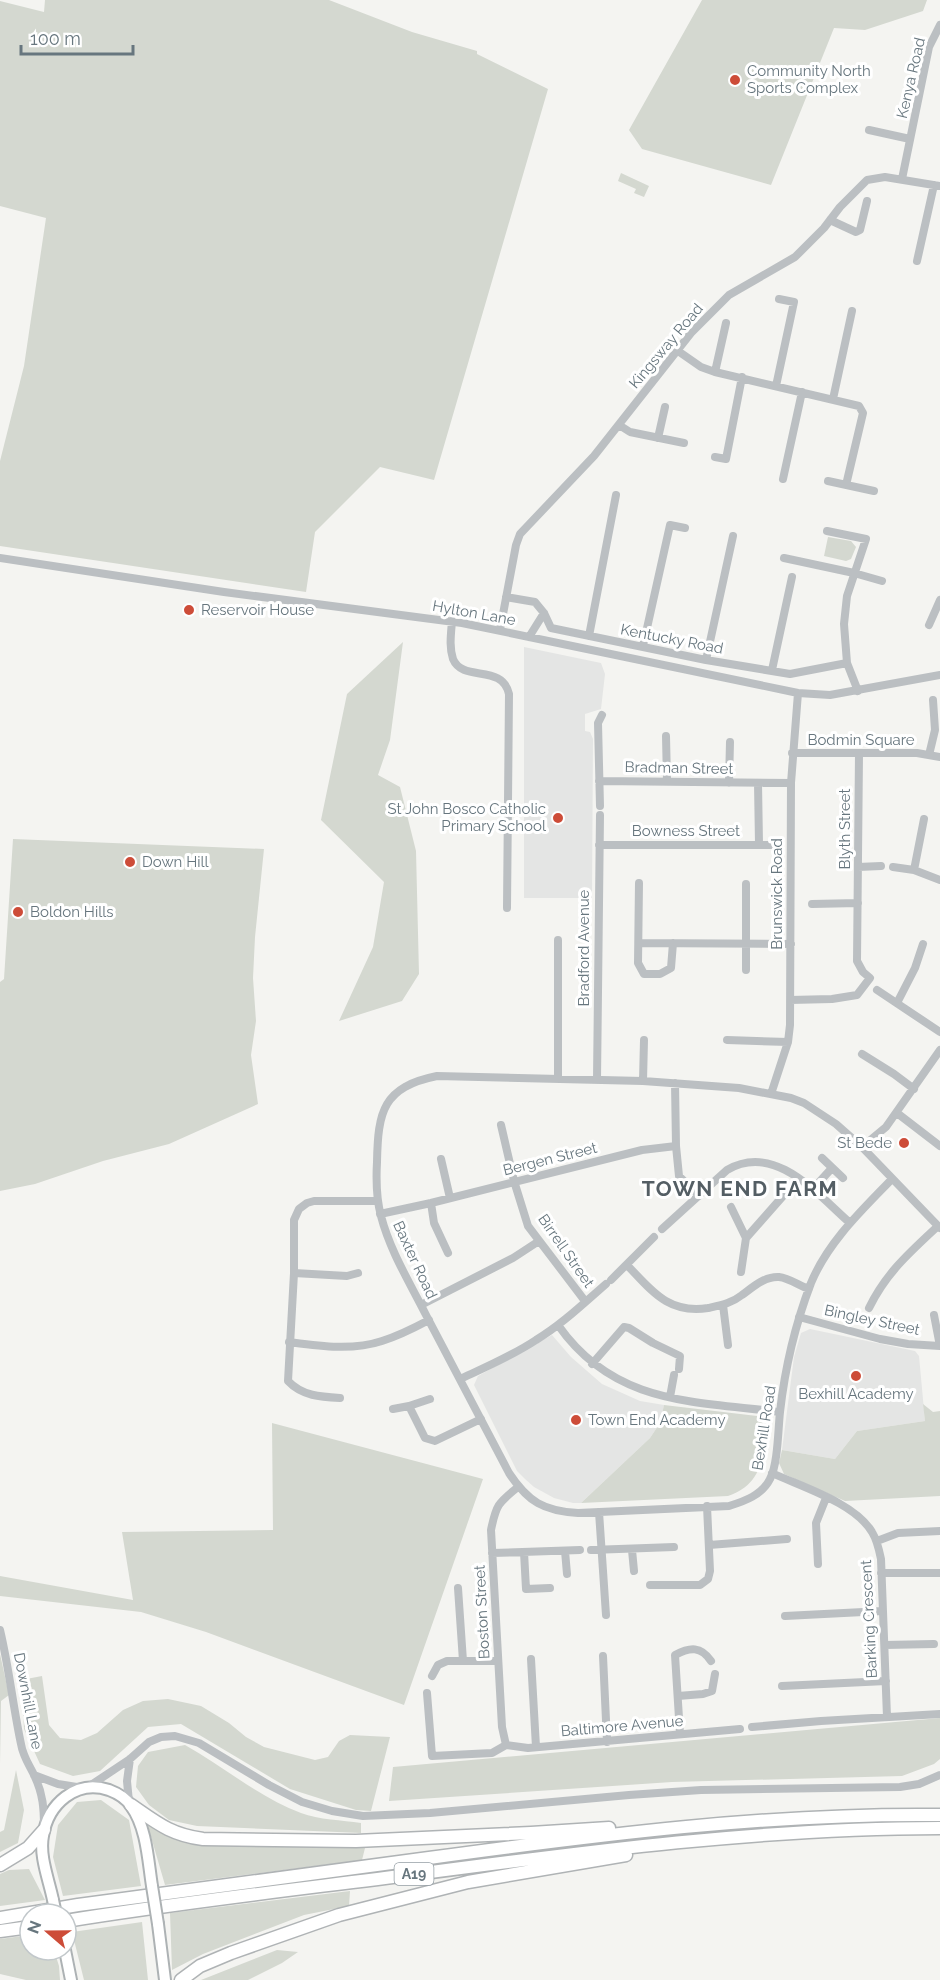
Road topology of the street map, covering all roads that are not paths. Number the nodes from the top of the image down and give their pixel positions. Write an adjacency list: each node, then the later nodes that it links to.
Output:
1 (940, 25): 3 (street, Kenya Road)
2 (869, 130): 3 (street, Kenya Road)
3 (910, 139): 4 (street, Kenya Road)
4 (902, 179): 5 (street, Kingsway Road); 7 (street, Kingsway Road)
5 (937, 186): 8 (street)
6 (867, 201): 7 (street)
7 (830, 220): 12 (street, Kingsway Road)
8 (917, 261)
9 (779, 299): 15 (street)
10 (852, 311): 17 (street)
11 (726, 323): 13 (street)
12 (678, 351): 13 (street); 19 (street, Kingsway Road)
13 (716, 372): 14 (street)
14 (742, 377): 15 (street); 22 (street)
15 (776, 386): 16 (street)
16 (802, 392): 17 (street); 23 (street)
17 (833, 399): 25 (street)
18 (665, 407): 20 (street)
19 (619, 425): 20 (street); 36 (street, Kingsway Road)
20 (658, 438): 21 (street)
21 (684, 443)
22 (715, 457)
23 (783, 479)
24 (828, 481): 25 (street)
25 (846, 484): 26 (street)
26 (874, 490)
27 (616, 495): 42 (street)
28 (685, 528): 44 (street)
29 (827, 531): 33 (street)
30 (733, 536): 45 (street)
31 (0, 558): 39 (street, Hylton Lane)
32 (784, 558): 33 (street)
33 (854, 573): 35 (street); 46 (street)
34 (792, 577): 47 (street)
35 (882, 581)
36 (507, 597): 38 (street, Kentucky Road); 41 (street, Kingsway Road)
37 (940, 600): 40 (street)
38 (544, 613): 42 (street, Kentucky Road); 43 (street)
39 (452, 621): 41 (street, Hylton Lane); 77 (street)
40 (929, 625)
41 (500, 630): 43 (street, Hylton Lane)
42 (589, 636): 44 (street, Kentucky Road)
43 (529, 637): 50 (street, Hylton Lane)
44 (643, 646): 45 (street, Kentucky Road)
45 (706, 660): 47 (street, Kentucky Road)
46 (847, 663): 47 (street, Kentucky Road); 49 (street)
47 (772, 670)
48 (940, 675): 49 (street, Hylton Lane)
49 (858, 691): 50 (street, Hylton Lane)
50 (798, 693): 55 (street, Brunswick Road)
51 (933, 700): 57 (street, Bodmin Square)
52 (602, 715): 59 (street, Bradford Avenue)
53 (666, 736): 60 (street)
54 (730, 742): 61 (street)
55 (792, 753): 56 (street, Bodmin Square); 63 (street, Brunswick Road)
56 (859, 754): 57 (street, Bodmin Square); 69 (street, Blyth Street)
57 (929, 755): 58 (street, Bodmin Square)
58 (940, 757)
59 (599, 781): 60 (street, Bradman Street); 66 (street, Bradford Avenue)
60 (667, 781): 61 (street, Bradman Street)
61 (729, 783): 62 (street, Bradman Street)
62 (758, 783): 63 (street, Bradman Street); 65 (street)
63 (791, 783): 82 (street, Brunswick Road)
64 (924, 819): 71 (street)
65 (759, 844): 66 (street, Bowness Street); 67 (street, Bowness Street)
66 (598, 845): 95 (street, Bradford Avenue)
67 (774, 845)
68 (881, 866): 69 (street)
69 (858, 867): 75 (street, Blyth Street)
70 (893, 867): 71 (street)
71 (914, 870): 72 (street)
72 (940, 880)
73 (639, 883): 79 (street)
74 (746, 884): 81 (street)
75 (858, 903): 76 (street); 86 (street, Blyth Street)
76 (812, 904)
77 (507, 908)
78 (558, 940): 94 (street)
79 (639, 943): 80 (street); 80 (street)
80 (673, 943): 81 (street)
81 (747, 943): 82 (street); 84 (street)
82 (790, 944): 86 (street, Brunswick Road)
83 (923, 944): 87 (street)
84 (746, 970)
85 (877, 990): 87 (street)
86 (790, 1000): 91 (street, Brunswick Road)
87 (897, 1003): 88 (street)
88 (940, 1032)
89 (644, 1040): 96 (street)
90 (727, 1040): 91 (street)
91 (788, 1042): 99 (street, Brunswick Road)
92 (940, 1050): 98 (street)
93 (862, 1054): 98 (street)
94 (558, 1079): 95 (street, Baxter Road); 115 (street, Baxter Road)
95 (597, 1080): 96 (street, Baxter Road)
96 (643, 1081): 97 (street, Baxter Road)
97 (675, 1083): 99 (street, Baxter Road); 102 (street)
98 (914, 1089): 100 (street)
99 (771, 1094): 104 (street, Baxter Road)
100 (897, 1113): 103 (street); 104 (street)
101 (501, 1125): 111 (street, Birrell Street)
102 (676, 1146): 111 (street, Bergen Street); 113 (street)
103 (940, 1146)
104 (862, 1148): 110 (street, Baxter Road)
105 (822, 1158): 107 (street)
106 (441, 1159): 114 (street)
107 (832, 1168): 108 (street); 112 (street)
108 (843, 1178)
109 (798, 1179): 112 (street); 113 (street); 123 (street)
110 (892, 1179): 119 (street, Bexhill Road); 120 (street, Baxter Road)
111 (514, 1181): 114 (street, Bergen Street); 124 (street, Birrell Street)
112 (813, 1190): 119 (street)
113 (699, 1196): 121 (street)
114 (450, 1198): 116 (street, Bergen Street)
115 (378, 1201): 118 (street, Baxter Road); 128 (street)
116 (431, 1203): 118 (street, Bergen Street); 125 (street)
117 (732, 1207): 123 (street)
118 (380, 1214): 132 (street, Baxter Road)
119 (850, 1223): 130 (street, Bexhill Road)
120 (939, 1227): 134 (street)
121 (662, 1229)
122 (654, 1237): 126 (street)
123 (746, 1238): 127 (street)
124 (539, 1241): 131 (street, Birrell Street); 132 (street)
125 (448, 1253)
126 (627, 1265): 131 (street); 133 (street)
127 (741, 1272)
128 (294, 1273): 129 (street); 139 (street)
129 (358, 1273)
130 (809, 1289): 133 (street); 136 (street, Bexhill Road)
131 (585, 1301): 138 (street)
132 (421, 1305): 137 (street, Baxter Road)
133 (723, 1305): 140 (street)
134 (869, 1308)
135 (934, 1315): 141 (street, Bingley Street)
136 (799, 1317): 141 (street, Bingley Street); 149 (street, Bexhill Road)
137 (429, 1320): 139 (street); 143 (street, Baxter Road)
138 (558, 1325): 142 (street); 143 (street)
139 (289, 1342): 145 (street)
140 (728, 1345)
141 (940, 1346)
142 (592, 1364): 144 (street); 144 (street)
143 (460, 1379): 150 (street, Baxter Road)
144 (670, 1397): 149 (street)
145 (340, 1398)
146 (430, 1399): 147 (street)
147 (409, 1406): 148 (street); 150 (street)
148 (393, 1409)
149 (780, 1412): 151 (street, Bexhill Road)
150 (481, 1419): 152 (street, Baxter Road)
151 (772, 1473): 153 (street, Barking Crescent); 154 (street, Bexhill Road)
152 (518, 1487): 155 (street, Bexhill Road); 167 (street, Boston Street)
153 (826, 1498): 158 (street, Barking Crescent); 168 (street)
154 (707, 1506): 155 (street, Bexhill Road); 159 (street)
155 (599, 1512): 163 (street)
156 (940, 1531): 158 (street)
157 (787, 1539): 159 (street)
158 (877, 1541): 170 (street, Barking Crescent)
159 (709, 1545): 173 (street)
160 (674, 1547): 164 (street)
161 (580, 1550): 165 (street)
162 (591, 1550): 163 (street)
163 (602, 1550): 164 (street); 177 (street)
164 (632, 1550): 169 (street)
165 (565, 1551): 166 (street); 172 (street)
166 (524, 1552): 167 (street); 175 (street)
167 (492, 1553): 185 (street, Boston Street)
168 (818, 1564)
169 (634, 1572)
170 (881, 1573): 171 (street); 176 (street, Barking Crescent)
171 (940, 1573)
172 (567, 1574)
173 (650, 1586)
174 (458, 1588): 184 (street)
175 (550, 1588)
176 (883, 1611): 178 (street); 181 (street, Barking Crescent)
177 (606, 1614)
178 (785, 1616)
179 (0, 1630): 202 (street, Downhill Lane)
180 (934, 1644): 181 (street)
181 (885, 1645): 189 (street, Barking Crescent)
182 (603, 1656): 198 (street)
183 (531, 1659): 200 (street)
184 (463, 1661): 185 (street); 188 (street)
185 (498, 1661): 199 (street, Boston Street)
186 (711, 1661): 192 (street)
187 (715, 1674): 192 (street)
188 (432, 1676)
189 (886, 1681): 190 (street); 194 (street, Barking Crescent)
190 (782, 1686)
191 (428, 1693): 199 (street)
192 (678, 1696): 197 (street)
193 (940, 1714): 194 (street)
194 (887, 1717): 195 (street)
195 (752, 1727)
196 (740, 1729): 197 (street, Baltimore Avenue)
197 (681, 1734): 198 (street, Baltimore Avenue)
198 (607, 1742): 200 (street, Baltimore Avenue)
199 (506, 1745): 200 (street, Baltimore Avenue)
200 (537, 1747)
201 (130, 1760): 203 (street); 204 (street); 205 (street)
202 (34, 1775): 204 (street); 209 (street, Downhill Lane)
203 (940, 1775)
204 (87, 1788): 205 (main road); 209 (main road)
205 (130, 1804): 207 (highway); 219 (main road, bridge)
206 (940, 1815): 207 (highway, A19)
207 (710, 1826): 213 (highway, A19)
208 (940, 1828): 210 (highway, A19)
209 (44, 1829): 211 (highway); 212 (main road, bridge)
210 (763, 1834): 214 (highway, A19); 220 (highway)
211 (0, 1865)
212 (53, 1902)
213 (0, 1918)
214 (78, 1919)
215 (18, 1929): 216 (highway)
216 (0, 1931)
217 (67, 1962): 218 (main road)
218 (71, 1980)
219 (165, 1980)
220 (180, 1980)

